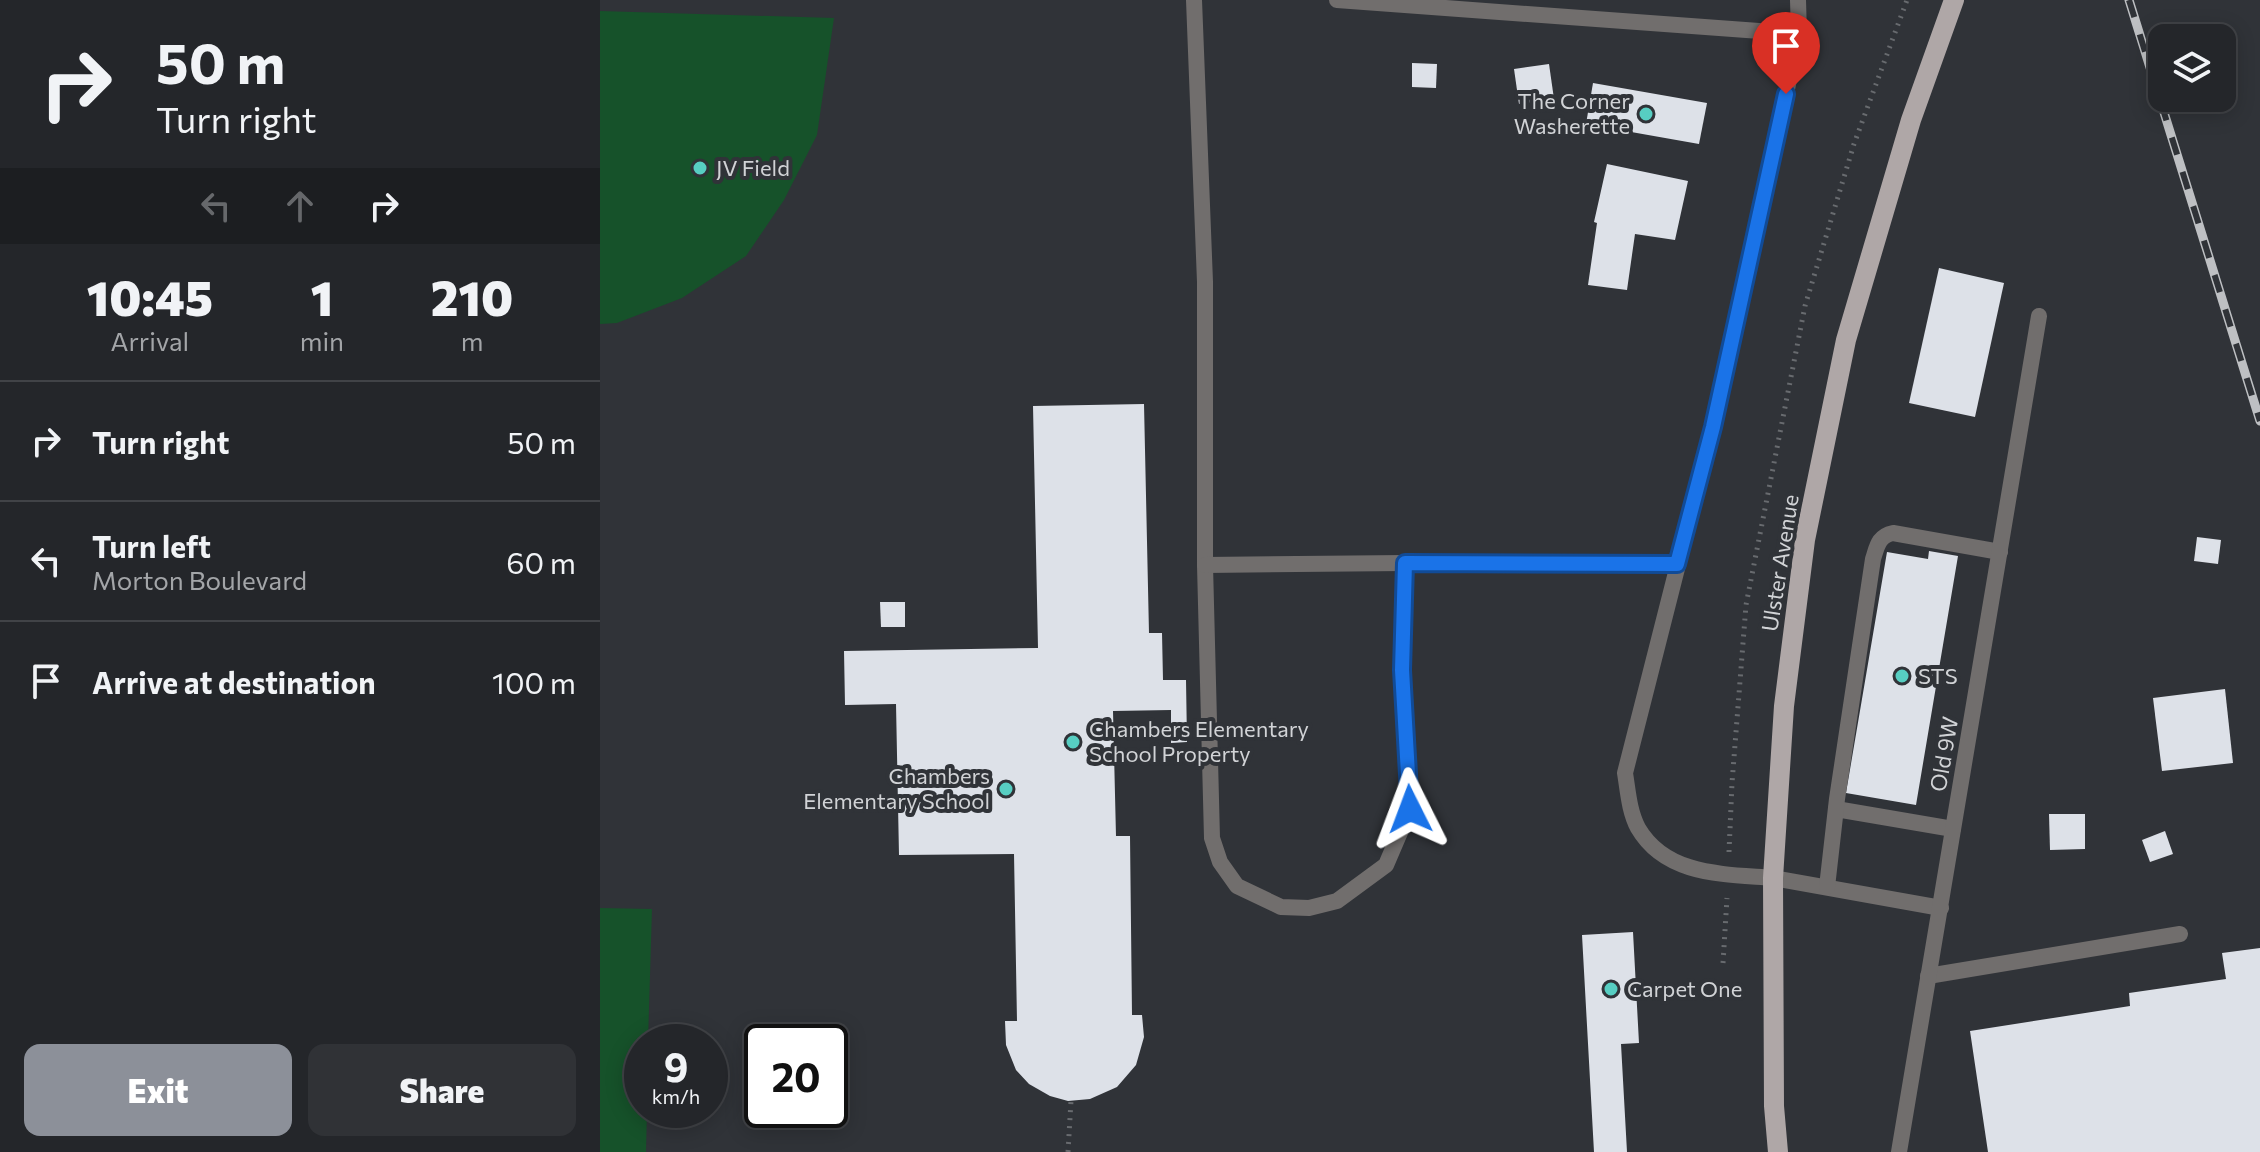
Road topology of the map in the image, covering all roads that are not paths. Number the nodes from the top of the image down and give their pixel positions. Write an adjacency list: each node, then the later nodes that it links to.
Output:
1 (1194, 0): 10 (street)
2 (1337, 0): 5 (street)
3 (1798, 0): 5 (street)
4 (1954, 0): 13 (main road, Ulster Avenue)
5 (1799, 34): 9 (street)
6 (2039, 316): 7 (street, Old 9W)
7 (2000, 552): 11 (street); 12 (street, Old 9W)
8 (1405, 563): 9 (street); 10 (street); 10 (street)
9 (1677, 564): 13 (street)
10 (1205, 565)
11 (1836, 809): 12 (street); 14 (street)
12 (1953, 829): 15 (street, Old 9W)
13 (1773, 878): 14 (street); 18 (main road, Ulster Avenue)
14 (1827, 887): 15 (street)
15 (1941, 908): 17 (street, Old 9W)
16 (2180, 934): 17 (street)
17 (1928, 976): 19 (street, Old 9W)
18 (1778, 1152)
19 (1899, 1152)

